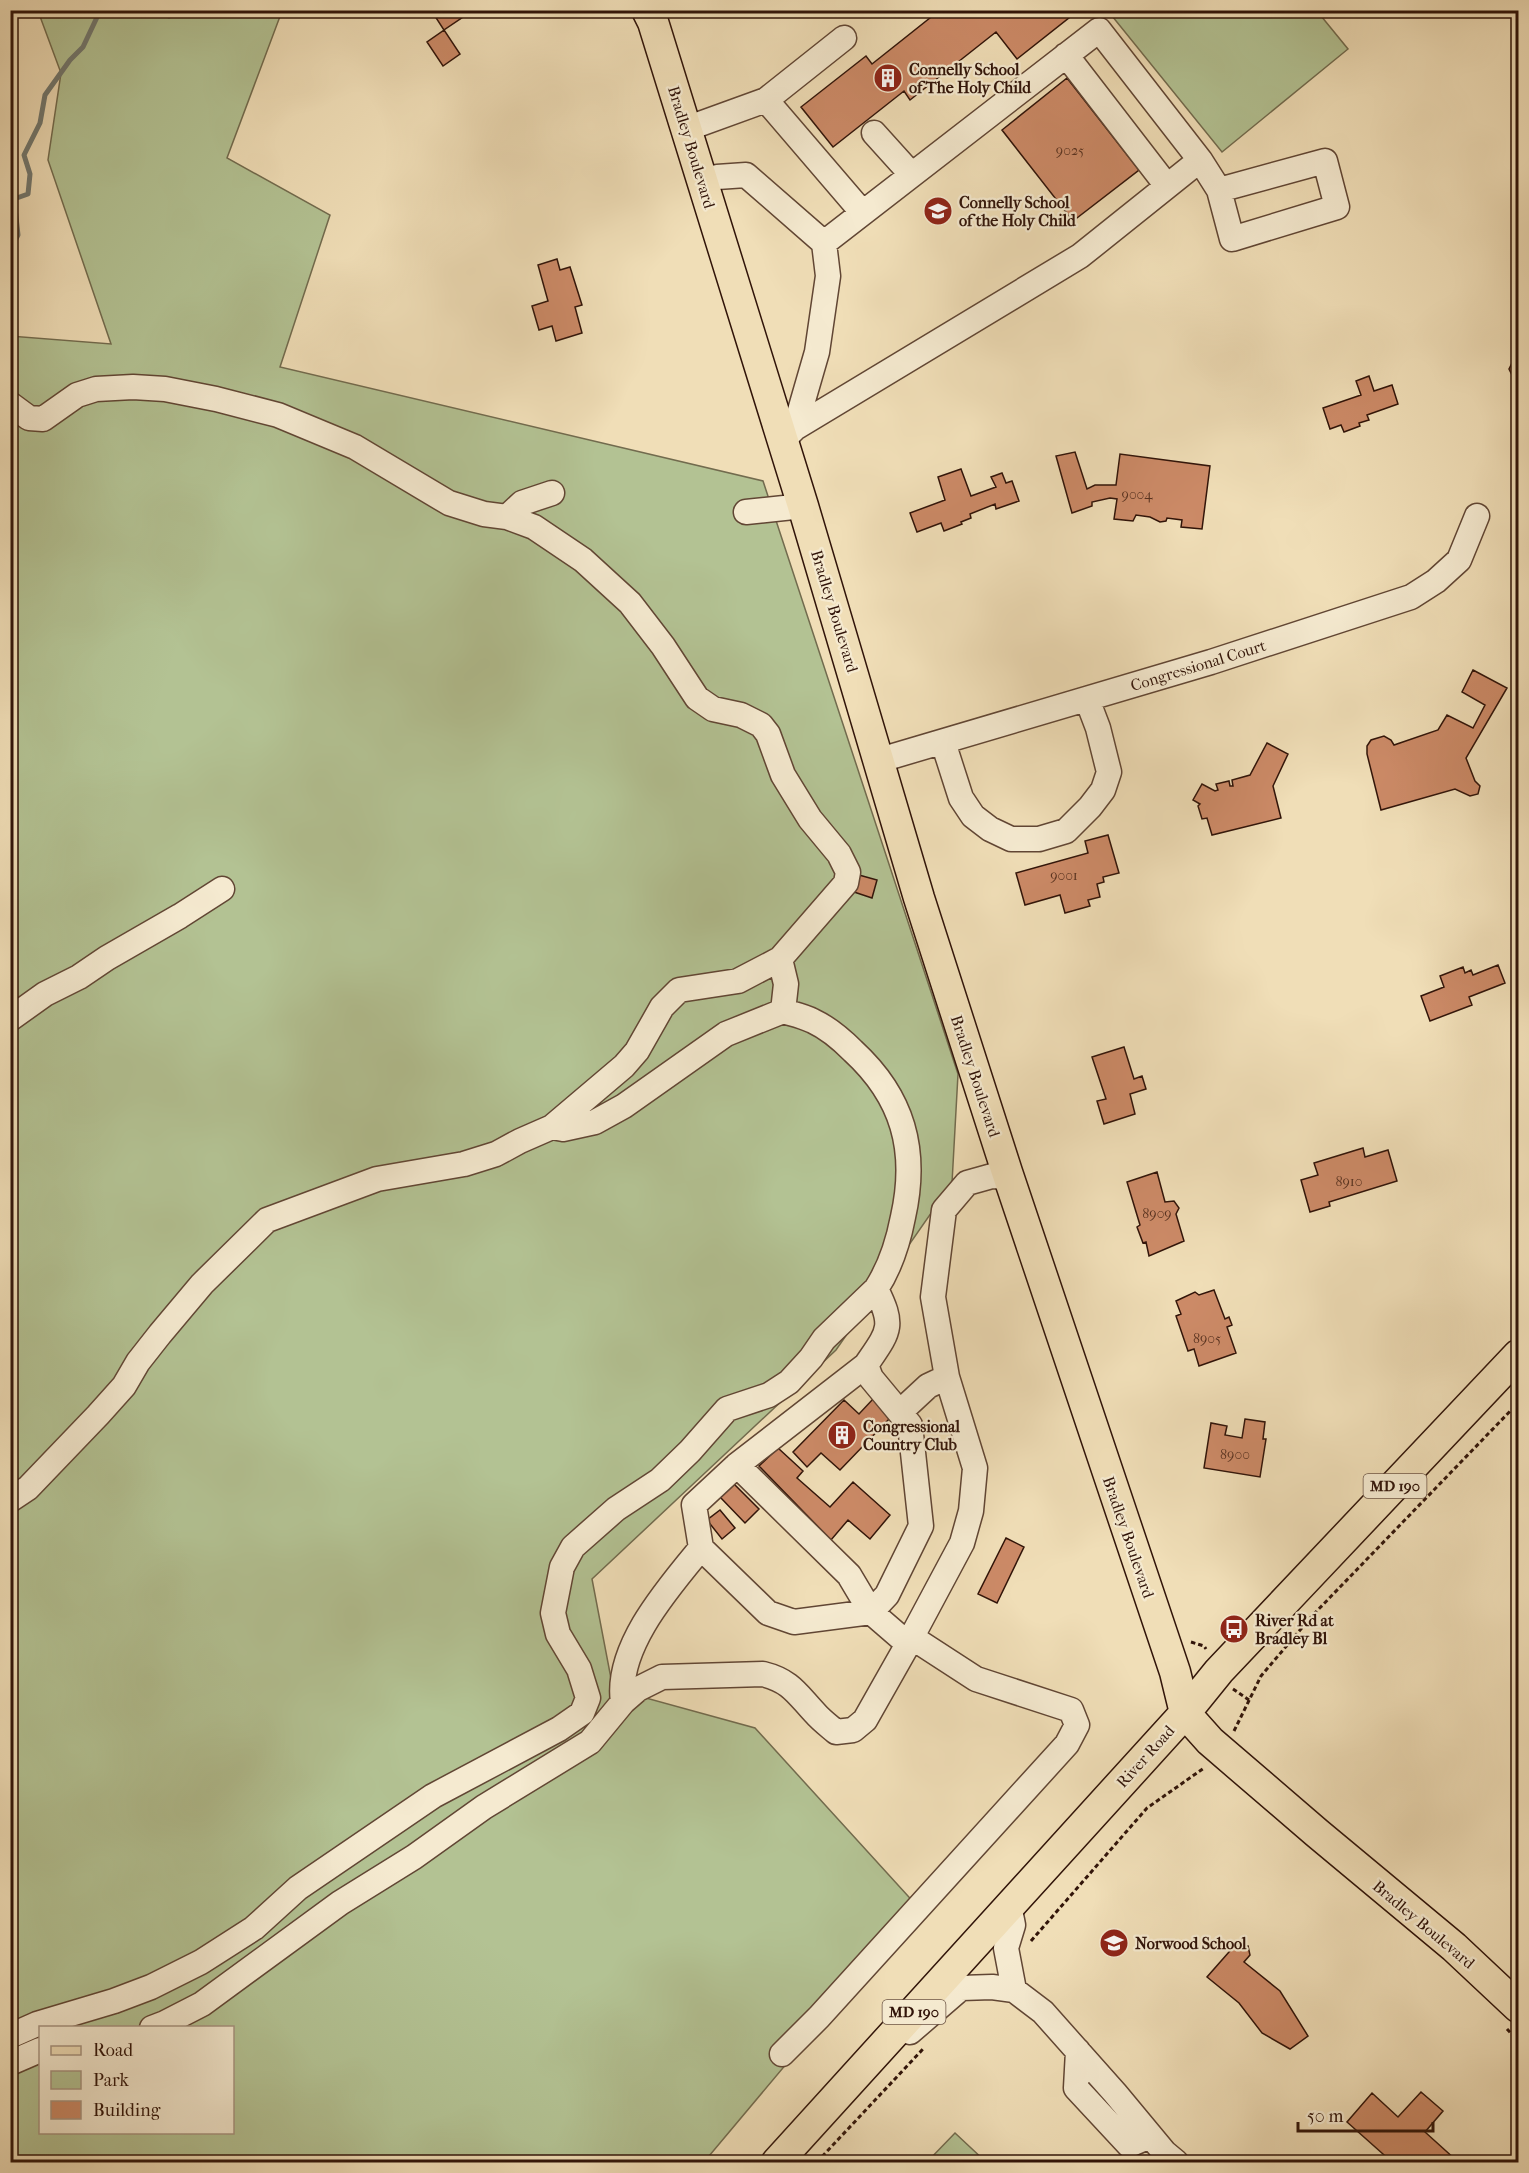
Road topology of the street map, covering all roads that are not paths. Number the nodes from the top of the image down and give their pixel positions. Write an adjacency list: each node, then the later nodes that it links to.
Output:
1 (647, 10): 5 (main road, Bradley Boulevard)
2 (844, 38): 4 (street)
3 (1066, 55): 7 (street); 8 (street); 10 (street)
4 (766, 100): 5 (street); 12 (street)
5 (686, 129): 9 (main road, Bradley Boulevard)
6 (874, 133): 8 (street)
7 (1200, 160): 10 (street); 11 (street)
8 (911, 174): 12 (street)
9 (702, 181): 13 (street); 15 (main road, Bradley Boulevard)
10 (1167, 186): 15 (street)
11 (1219, 190): 11 (street)
12 (862, 212): 13 (street)
13 (824, 243): 15 (street)
14 (10, 405): 20 (street)
15 (788, 434): 17 (main road, Bradley Boulevard)
16 (552, 493): 20 (street)
17 (803, 506): 18 (street); 23 (main road, Bradley Boulevard)
18 (746, 512)
19 (1477, 516): 21 (street, Congressional Court)
20 (507, 517): 25 (street)
21 (1088, 699): 22 (street, Congressional Court); 22 (street)
22 (943, 742): 23 (street, Congressional Court)
23 (880, 760): 29 (main road, Bradley Boulevard)
24 (222, 889): 27 (street)
25 (780, 959): 26 (street); 28 (street)
26 (783, 1011): 28 (street); 30 (street)
27 (10, 1019)
28 (552, 1127): 36 (street)
29 (1008, 1177): 33 (street); 41 (main road, Bradley Boulevard)
30 (876, 1288): 32 (street); 46 (street)
31 (1518, 1355): 41 (main road, River Road / MD 190)
32 (866, 1365): 34 (street); 35 (street)
33 (947, 1377): 34 (street); 39 (street)
34 (900, 1412): 38 (street)
35 (737, 1465): 37 (street); 38 (street)
36 (10, 1500)
37 (701, 1548): 38 (street); 40 (street)
38 (871, 1612): 39 (street)
39 (908, 1644): 40 (street); 48 (street)
40 (623, 1702): 45 (street)
41 (1185, 1713): 42 (main road, River Road / MD 190); 44 (main road, Bradley Boulevard)
42 (1009, 1905): 43 (street); 50 (main road, River Road / MD 190)
43 (1014, 1990): 50 (street); 52 (street)
44 (1518, 2007)
45 (157, 2026)
46 (10, 2036)
47 (39, 2050): 49 (street)
48 (782, 2054)
49 (10, 2063)
50 (857, 2077): 51 (main road, River Road / MD 190)
51 (777, 2163)
52 (1176, 2163)

